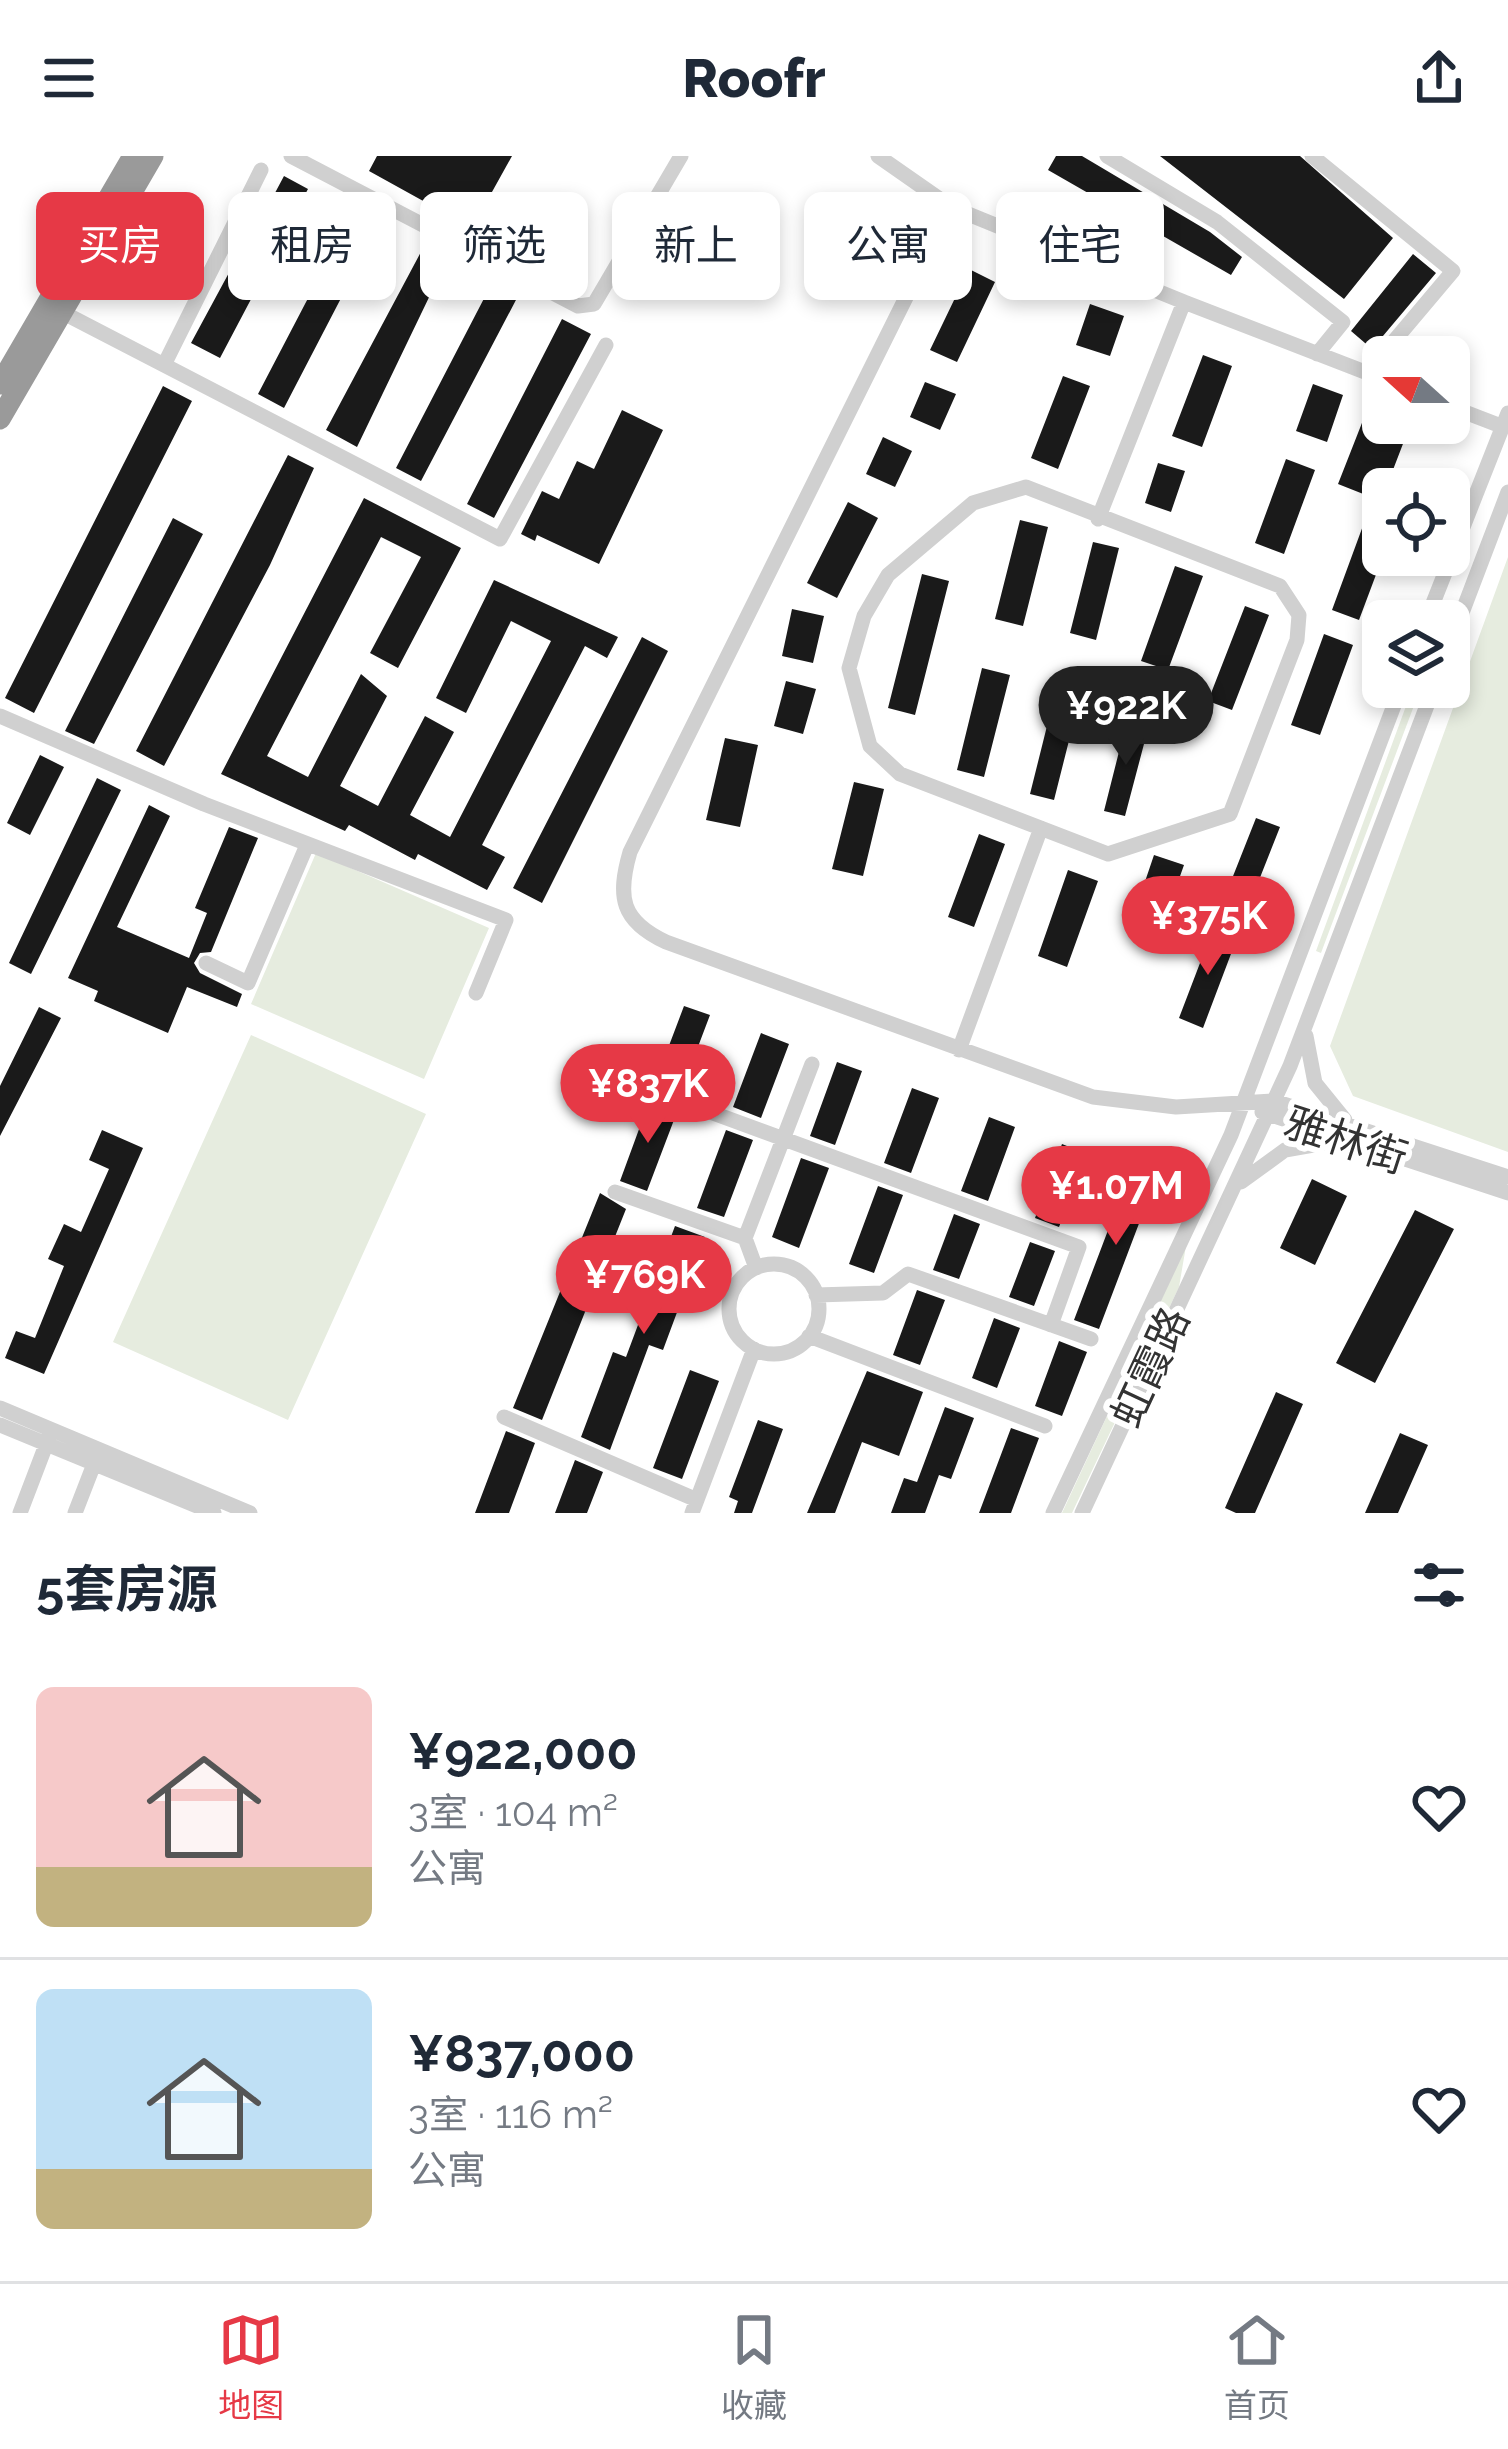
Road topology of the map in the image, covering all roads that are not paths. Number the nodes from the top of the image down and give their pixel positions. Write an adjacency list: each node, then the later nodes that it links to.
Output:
1 (133, 156): 13 (highway)
2 (153, 156): 13 (highway)
3 (291, 156): 4 (street)
4 (681, 156)
5 (878, 156): 9 (street)
6 (1107, 156): 16 (street)
7 (1312, 156): 14 (street)
8 (261, 170): 17 (street)
9 (930, 192)
10 (972, 216): 12 (street)
11 (905, 300): 35 (street)
12 (1184, 302): 16 (street); 24 (street)
13 (54, 308): 17 (street); 19 (highway); 21 (highway)
14 (1405, 336)
15 (606, 345): 17 (street)
16 (1317, 353): 18 (street)
17 (164, 365)
18 (1362, 371)
19 (0, 384)
20 (1470, 411): 22 (street)
21 (0, 419)
22 (1504, 420): 25 (street)
23 (1508, 492): 26 (street)
24 (1098, 519): 30 (street); 30 (street)
25 (1434, 600)
26 (1467, 600)
27 (1393, 708): 38 (street, 虹霞路)
28 (1426, 708): 34 (street, 虹霞路)
29 (0, 716): 31 (street)
30 (1041, 828): 35 (street)
31 (307, 845): 32 (street); 33 (street)
32 (206, 964)
33 (476, 993)
34 (1307, 1023): 39 (street, 虹霞路); 40 (street)
35 (959, 1050): 38 (street)
36 (812, 1064): 41 (street)
37 (652, 1091): 41 (street)
38 (1243, 1103): 39 (street, 雅林街); 64 (street, 虹霞路)
39 (1271, 1108): 40 (street, 雅林街); 44 (street, 虹霞路)
40 (1355, 1135): 42 (street, 雅林街); 44 (street); 45 (street, 雅林街)
41 (783, 1139): 46 (street); 49 (street)
42 (1508, 1177)
43 (615, 1192): 46 (street)
44 (1231, 1193): 65 (street, 虹霞路)
45 (1508, 1193)
46 (745, 1238): 47 (street)
47 (756, 1268): 48 (street); 52 (street)
48 (816, 1295): 49 (street); 50 (street)
49 (1051, 1325): 51 (street)
50 (809, 1336): 52 (street); 56 (street)
51 (1091, 1339)
52 (754, 1349): 59 (street)
53 (0, 1408): 57 (street)
54 (504, 1417): 59 (street)
55 (0, 1424): 57 (street)
56 (1045, 1426)
57 (49, 1438): 58 (street); 60 (street); 63 (street)
58 (94, 1464): 61 (street); 62 (street)
59 (694, 1507)
60 (20, 1513)
61 (76, 1513)
62 (214, 1513)
63 (250, 1513)
64 (1053, 1513)
65 (1082, 1513)

